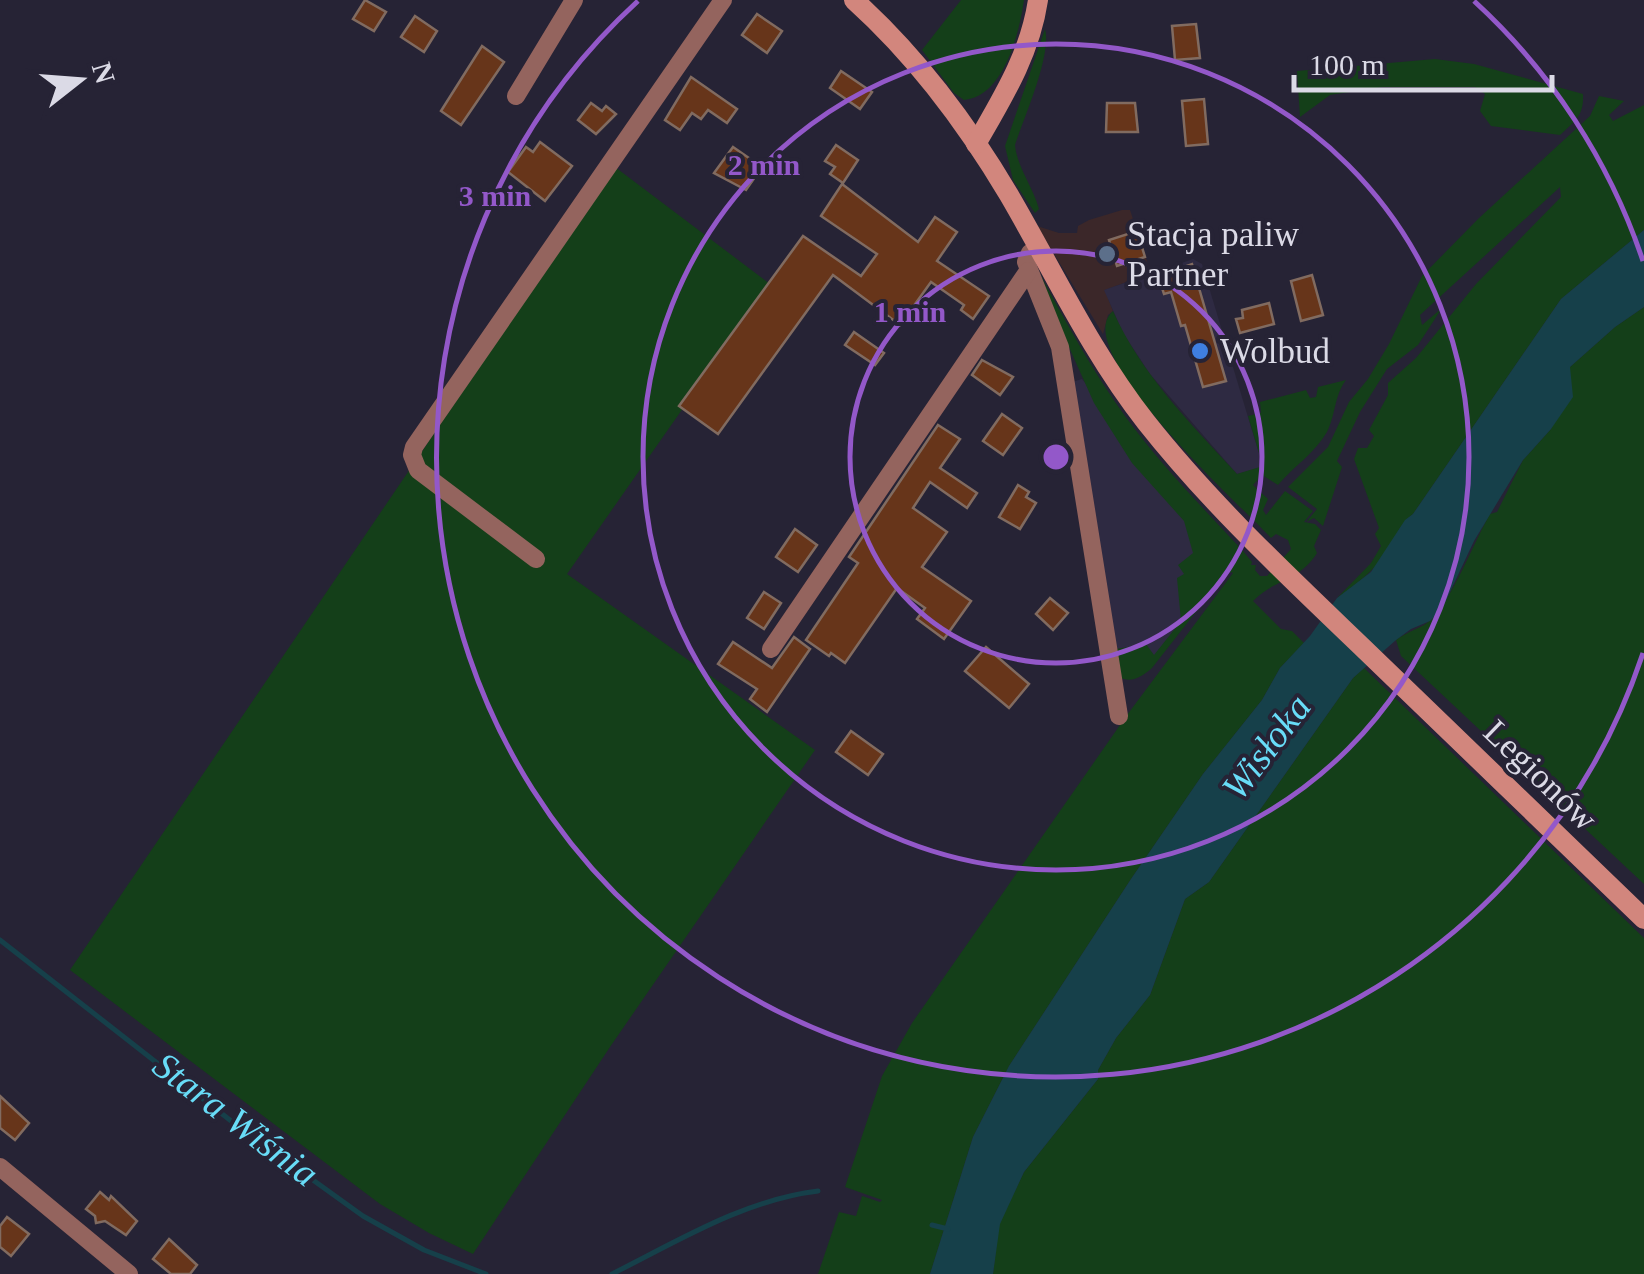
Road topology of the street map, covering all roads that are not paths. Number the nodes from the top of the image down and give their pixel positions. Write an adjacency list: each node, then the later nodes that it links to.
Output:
1 (574, 0): 5 (street)
2 (723, 0): 9 (street)
3 (854, 0): 6 (street, Legionów)
4 (1038, 0): 6 (street)
5 (516, 96)
6 (976, 144): 7 (street, Legionów)
7 (1038, 248): 8 (street); 12 (street, Legionów)
8 (1028, 271): 10 (street); 11 (street)
9 (536, 559)
10 (772, 650)
11 (1119, 716)
12 (1644, 919)
13 (0, 1166): 14 (street)
14 (128, 1274)

